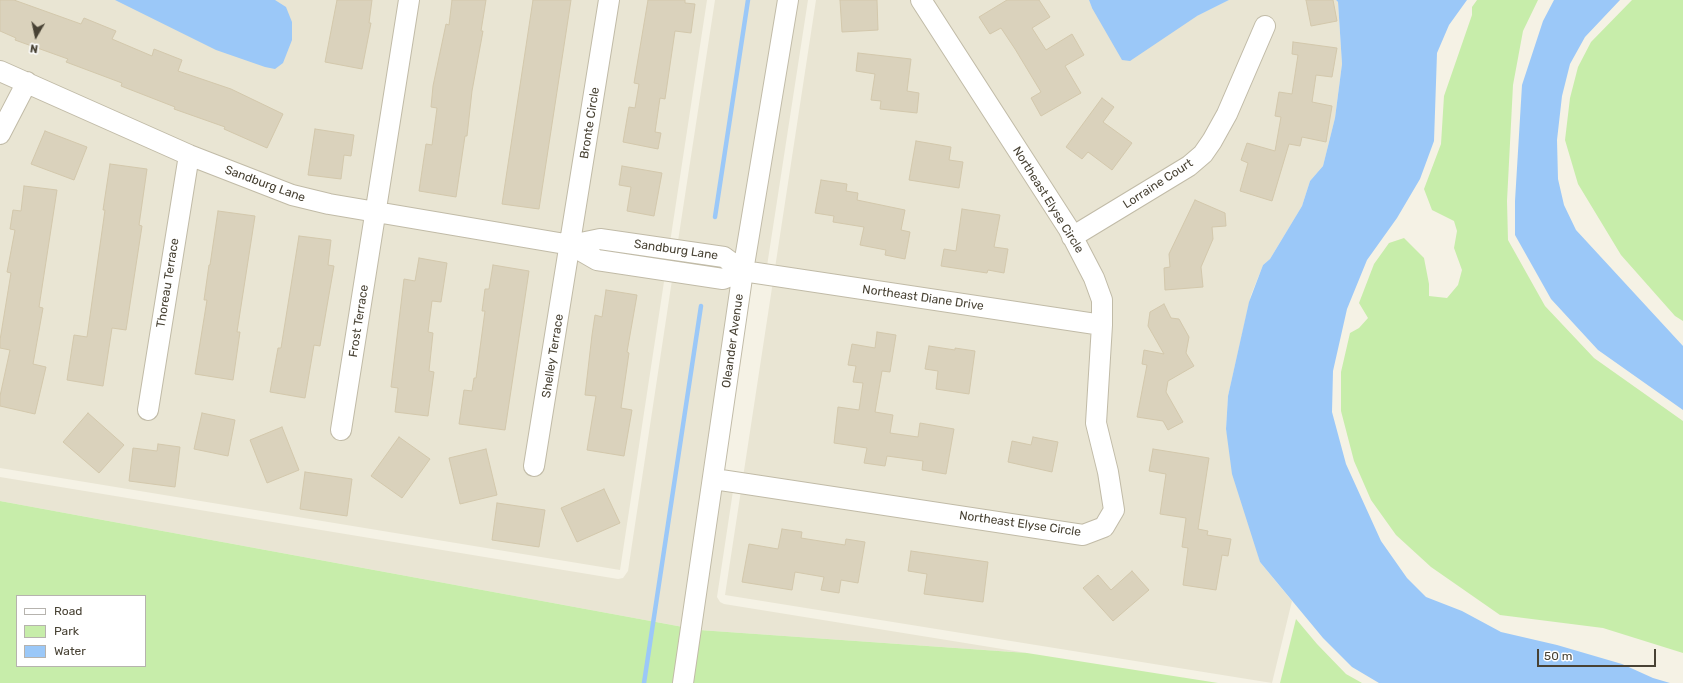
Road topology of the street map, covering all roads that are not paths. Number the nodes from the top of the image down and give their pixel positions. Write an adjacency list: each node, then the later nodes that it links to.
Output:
1 (410, 0): 10 (street)
2 (609, 0): 12 (street, Bronte Circle)
3 (788, 0): 13 (street, Oleander Avenue)
4 (921, 0): 11 (street, Northeast Elyse Circle)
5 (1265, 26): 11 (street, Lorraine Court)
6 (0, 71): 7 (street, Sandburg Lane)
7 (27, 82): 8 (street); 9 (street, Sandburg Lane)
8 (0, 134)
9 (189, 155): 10 (street, Sandburg Lane); 15 (street, Thoreau Terrace)
10 (377, 212): 12 (street, Sandburg Lane); 16 (street, Frost Terrace)
11 (1072, 237): 14 (street, Northeast Elyse Circle)
12 (571, 245): 13 (street, Sandburg Lane); 17 (street, Shelley Terrace)
13 (743, 271): 14 (street, Northeast Diane Drive); 18 (street, Oleander Avenue)
14 (1102, 325): 18 (street, Northeast Elyse Circle)
15 (148, 410)
16 (341, 430)
17 (534, 466)
18 (714, 479): 19 (street, Oleander Avenue)
19 (683, 683)

